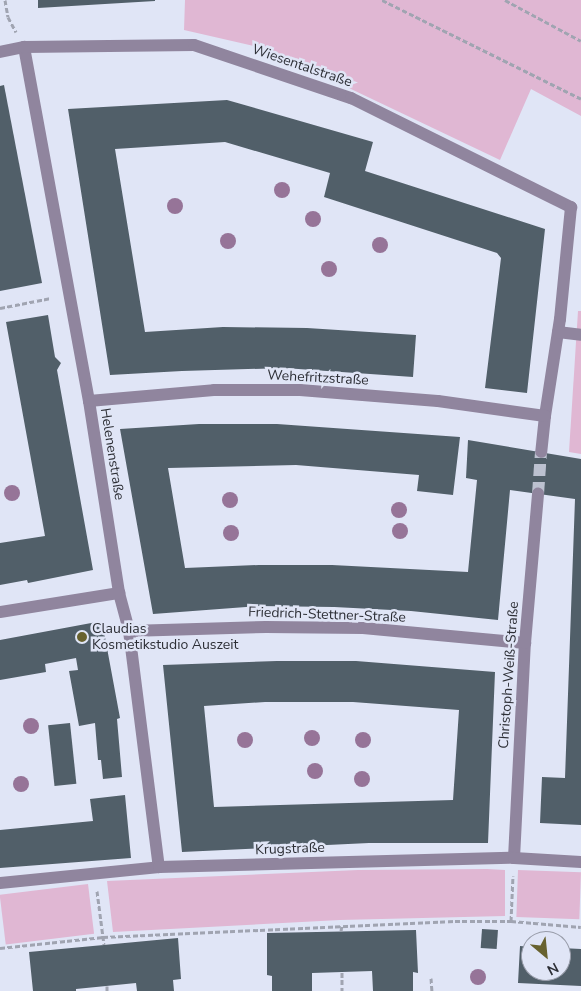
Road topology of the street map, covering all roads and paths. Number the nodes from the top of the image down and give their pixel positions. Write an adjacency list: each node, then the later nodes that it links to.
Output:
1 (5, 0): 5 (path)
2 (382, 0): 7 (path)
3 (505, 0): 4 (path)
4 (581, 41)
5 (24, 47): 6 (street, Wiesentalstraße); 8 (street, Helenenstraße); 10 (street, Wiesentalstraße)
6 (0, 52)
7 (581, 99)
8 (69, 294): 9 (path); 12 (street, Helenenstraße)
9 (0, 308)
10 (558, 332): 11 (street); 13 (street)
11 (581, 336)
12 (89, 401): 13 (street, Wehefritzstraße); 16 (street, Helenenstraße)
13 (545, 416): 14 (street)
14 (541, 452)
15 (538, 494): 19 (street, Christoph-Weiß-Straße)
16 (119, 593): 17 (street); 18 (street, Helenenstraße)
17 (0, 612)
18 (129, 631): 19 (street, Friedrich-Stettner-Straße); 22 (street, Helenenstraße)
19 (525, 643): 20 (street, Christoph-Weiß-Straße)
20 (514, 858): 21 (street, Krugstraße); 22 (street, Krugstraße); 25 (path)
21 (581, 862)
22 (159, 868): 23 (street, Krugstraße)
23 (0, 883)
24 (98, 901): 29 (path)
25 (511, 922): 26 (path); 27 (path)
26 (342, 925): 28 (path); 29 (path)
27 (581, 927)
28 (342, 931)
29 (103, 938): 30 (path); 31 (path)
30 (104, 945)
31 (0, 948)
32 (342, 972): 36 (path)
33 (431, 978): 37 (path)
34 (106, 986): 35 (path)
35 (107, 991)
36 (342, 991)
37 (432, 991)

